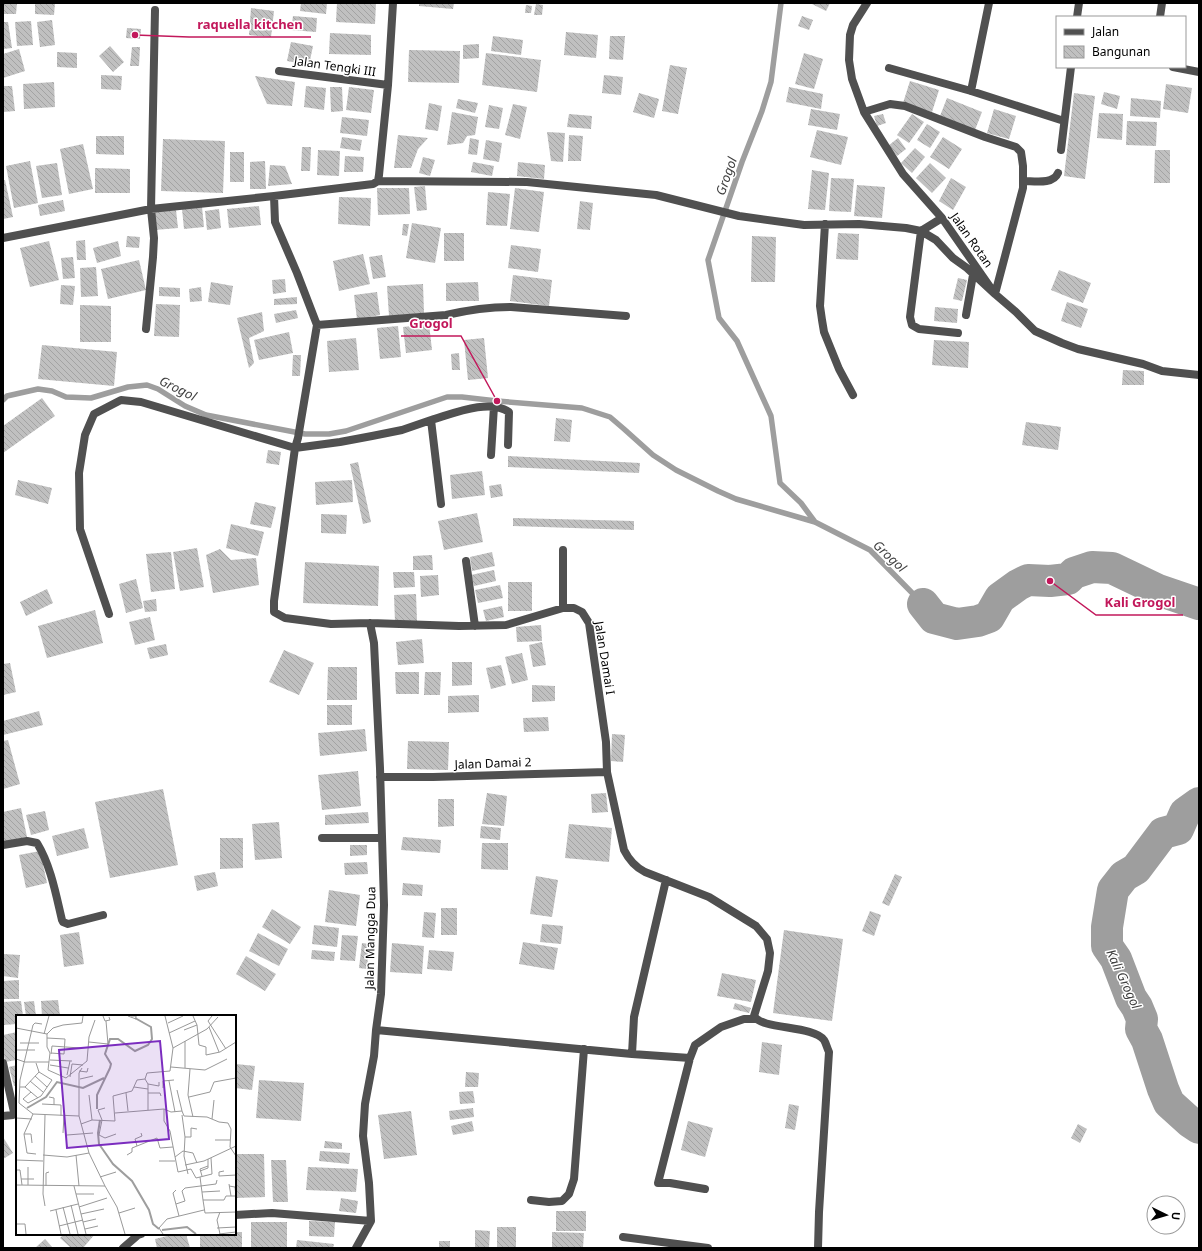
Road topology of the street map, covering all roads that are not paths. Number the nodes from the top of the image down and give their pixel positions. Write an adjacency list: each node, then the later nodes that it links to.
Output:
1 (393, 3): 14 (street)
2 (867, 3): 16 (street, Jalan Rotan)
3 (989, 3): 15 (street)
4 (1079, 3): 7 (street)
5 (1162, 3): 8 (street)
6 (155, 10): 23 (street)
7 (1077, 16)
8 (1160, 16)
9 (889, 68): 15 (street)
10 (1071, 68): 17 (street)
11 (1178, 68): 13 (street)
12 (279, 71): 14 (street, Jalan Tengki III)
13 (1199, 72)
14 (388, 85): 20 (street)
15 (971, 91): 17 (street)
16 (864, 112): 21 (street); 24 (street, Jalan Rotan)
17 (1064, 121): 18 (street)
18 (1061, 150)
19 (1058, 173): 21 (street)
20 (378, 181): 22 (street); 25 (street)
21 (1023, 181): 29 (street)
22 (274, 196): 23 (street); 32 (street)
23 (151, 209): 27 (street); 33 (street)
24 (942, 218): 26 (street); 29 (street, Jalan Rotan)
25 (826, 224): 26 (street); 36 (street)
26 (921, 232): 28 (street); 34 (street)
27 (3, 238)
28 (973, 275): 29 (street); 30 (street)
29 (995, 294): 35 (street, Jalan Rotan)
30 (966, 315)
31 (626, 316): 32 (street)
32 (317, 325): 40 (street)
33 (146, 329)
34 (958, 333)
35 (1199, 375)
36 (853, 395)
37 (494, 406): 38 (street); 39 (street); 41 (street)
38 (431, 420): 40 (street); 42 (street)
39 (508, 445)
40 (295, 448): 46 (street); 47 (street)
41 (491, 455)
42 (441, 504)
43 (563, 550): 45 (street)
44 (466, 560): 48 (street)
45 (563, 608): 48 (street, Jalan Damai I); 49 (street, Jalan Damai I)
46 (109, 614)
47 (370, 623): 48 (street, Jalan Damai I); 50 (street, Jalan Mangga Dua)
48 (475, 626)
49 (607, 772): 50 (street, Jalan Damai 2); 54 (street, Jalan Damai I)
50 (380, 777): 52 (street, Jalan Mangga Dua)
51 (322, 838): 52 (street)
52 (381, 838): 57 (street, Jalan Mangga Dua)
53 (3, 846): 55 (street)
54 (666, 880): 56 (street, Jalan Damai I); 59 (street)
55 (103, 915)
56 (756, 1019): 60 (street); 72 (street)
57 (376, 1030): 58 (street); 66 (street, Jalan Mangga Dua)
58 (584, 1049): 59 (street); 64 (street)
59 (632, 1054): 60 (street)
60 (690, 1058): 63 (street)
61 (3, 1063): 62 (street)
62 (3, 1116)
63 (705, 1189)
64 (531, 1200)
65 (236, 1215): 66 (street)
66 (371, 1221): 70 (street)
67 (138, 1235): 69 (street)
68 (623, 1236): 71 (street)
69 (123, 1248)
70 (356, 1248)
71 (708, 1248)
72 (818, 1248)

